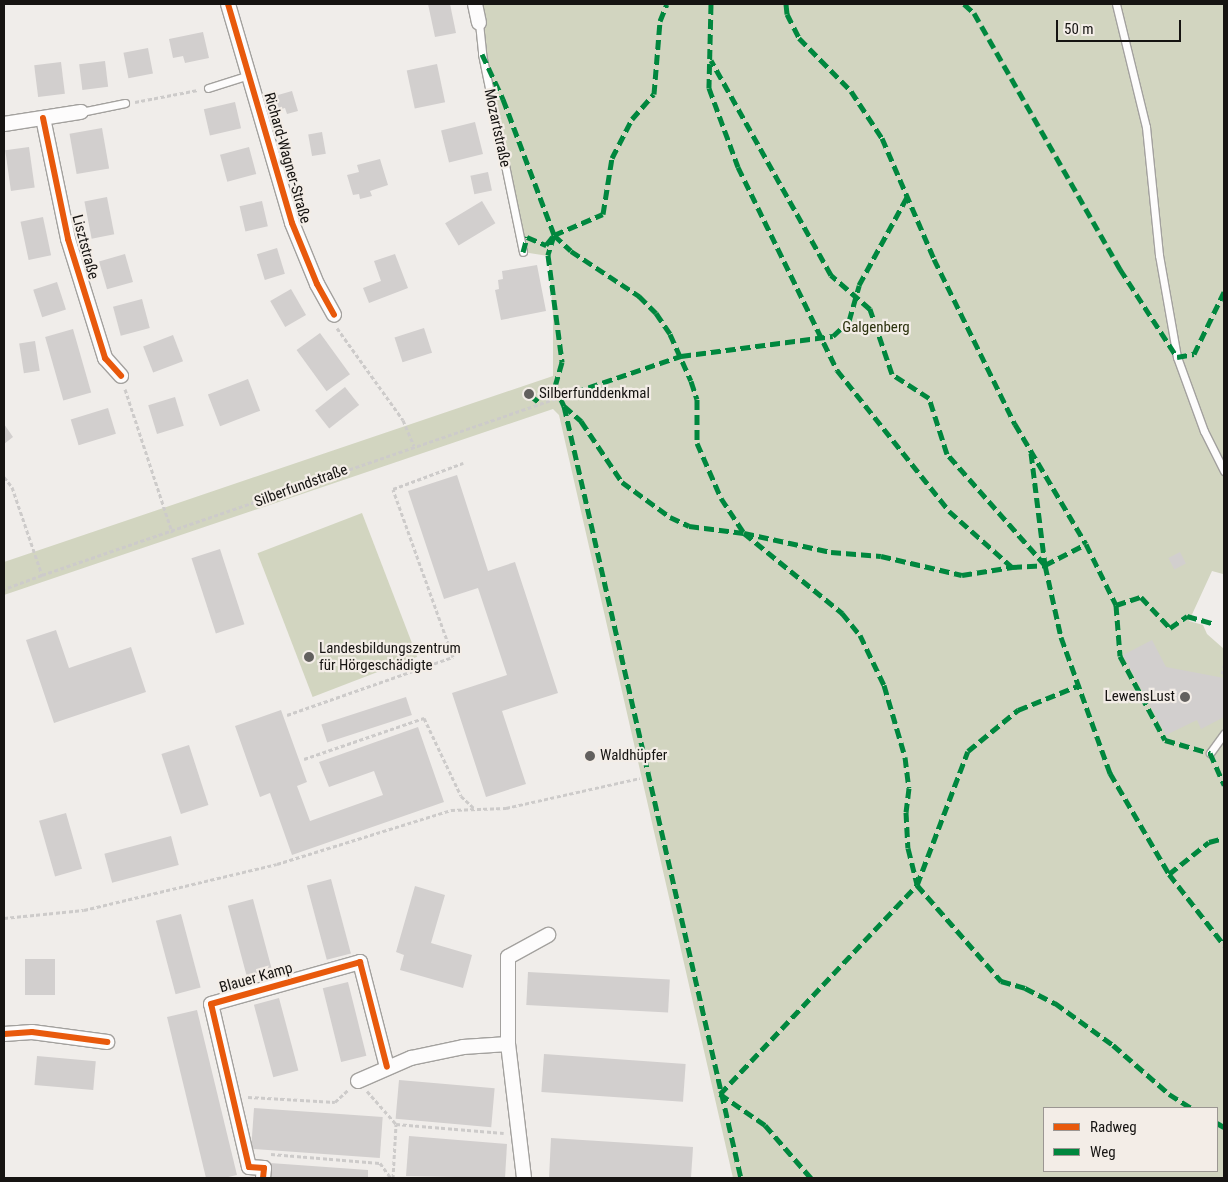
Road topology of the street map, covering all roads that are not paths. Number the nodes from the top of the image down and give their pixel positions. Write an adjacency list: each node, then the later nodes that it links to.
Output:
1 (228, 4): 5 (street, Richard-Wagner-Straße)
2 (475, 4): 4 (street, Mozartstraße)
3 (1116, 4): 14 (lane)
4 (479, 22): 11 (lane, Mozartstraße)
5 (249, 76): 6 (lane); 12 (street, Richard-Wagner-Straße)
6 (208, 88)
7 (125, 103): 8 (lane)
8 (81, 112): 9 (street)
9 (43, 118): 10 (street); 13 (street, Lisztstraße)
10 (4, 124)
11 (523, 252)
12 (334, 315)
13 (120, 376)
14 (1224, 471)
15 (1224, 734): 16 (lane)
16 (1210, 753)
17 (548, 935): 20 (street)
18 (4, 1034): 19 (street)
19 (107, 1042)
20 (508, 1044): 21 (street); 24 (street)
21 (387, 1067): 22 (street); 23 (street, Blauer Kamp)
22 (358, 1081)
23 (263, 1178)
24 (524, 1178)

